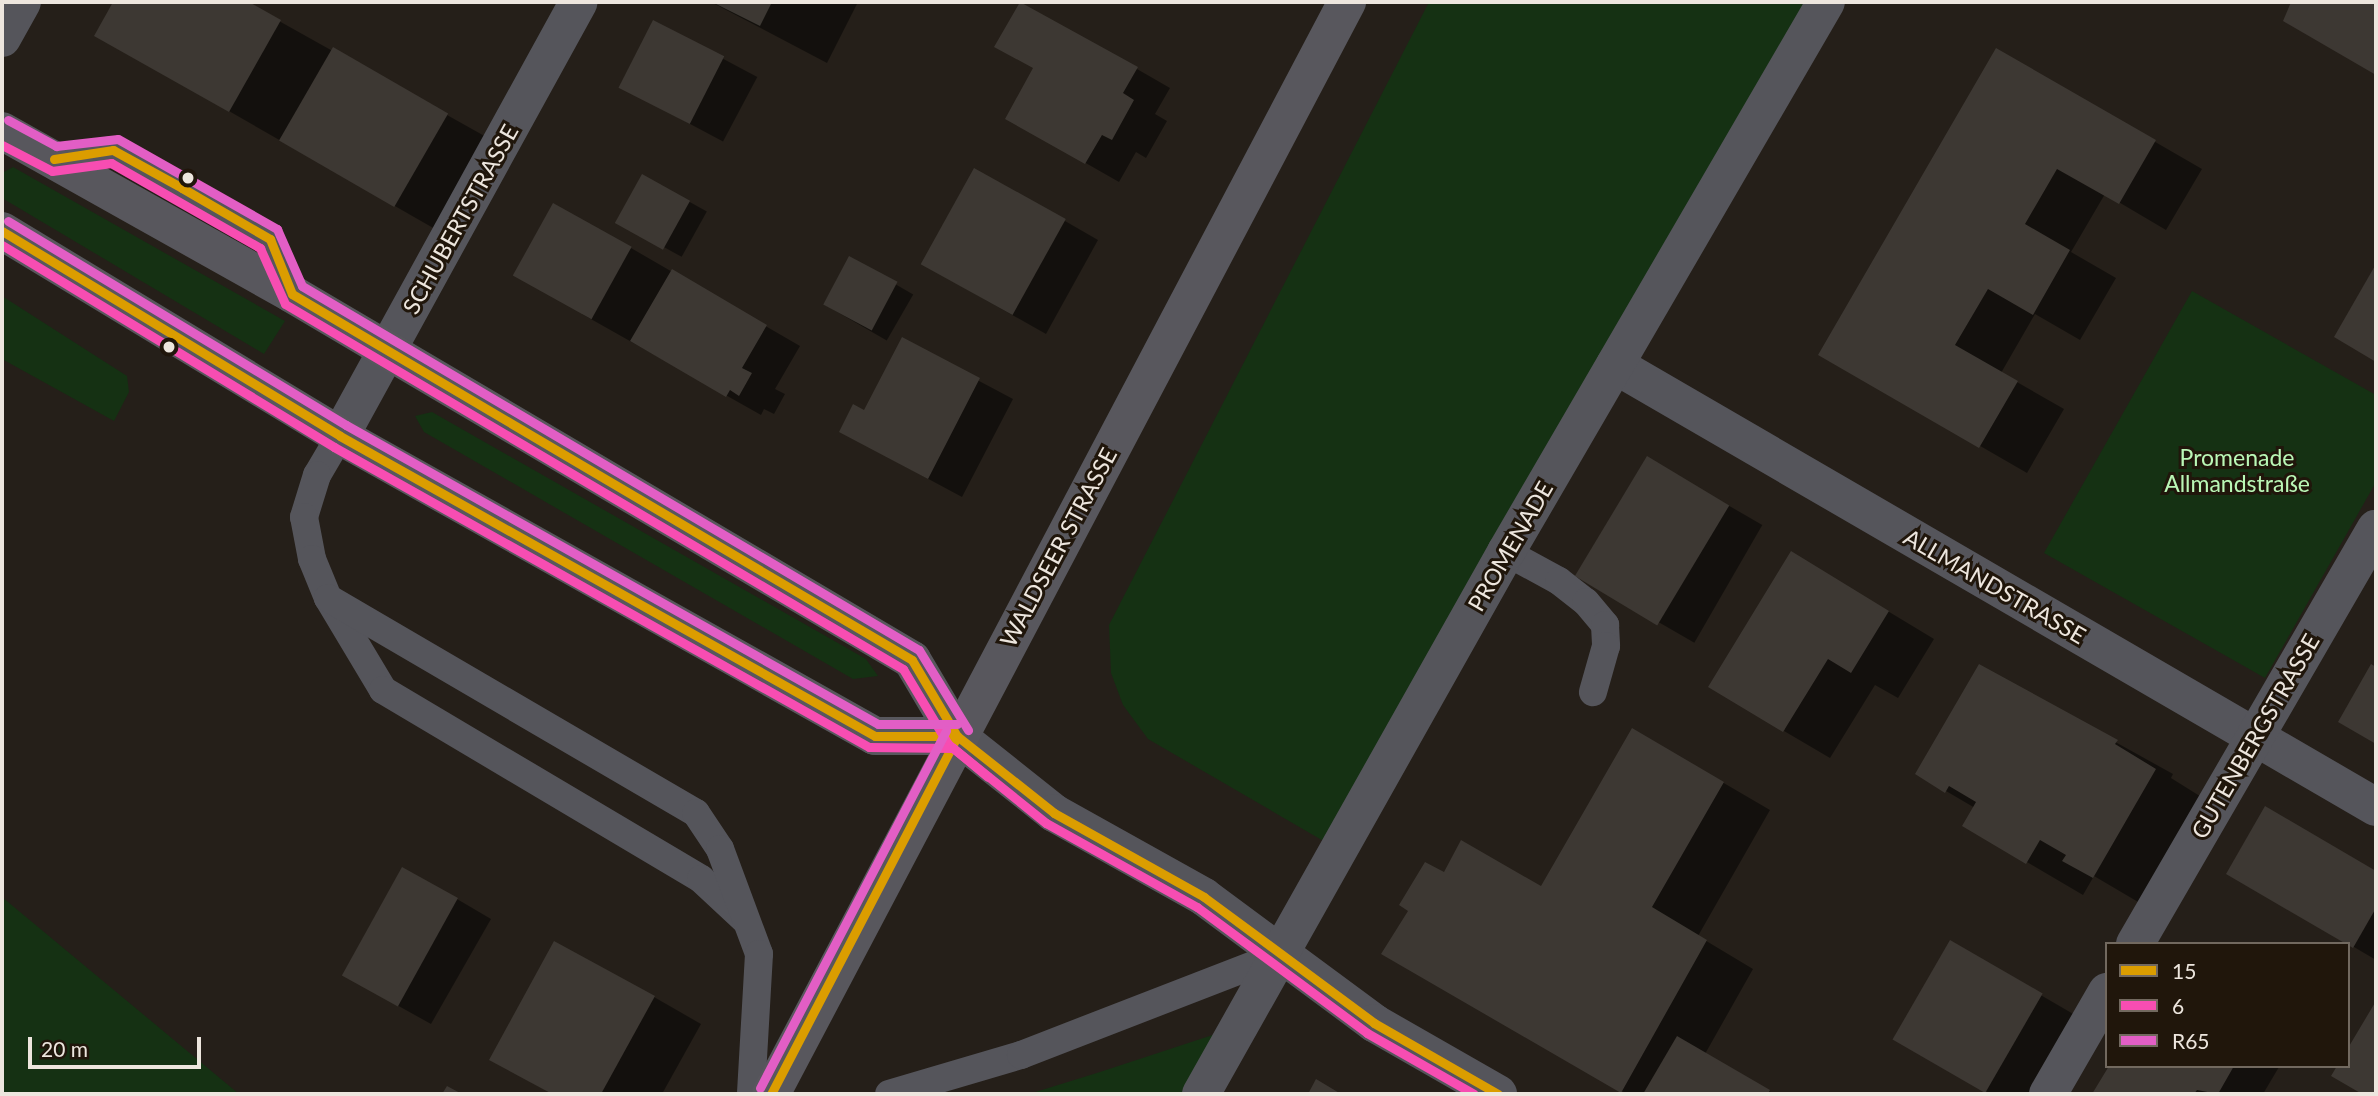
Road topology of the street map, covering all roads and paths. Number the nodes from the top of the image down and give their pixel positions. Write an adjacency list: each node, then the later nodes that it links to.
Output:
1 (22, 2): 5 (street)
2 (579, 2): 8 (street, SCHUBERTSTRASSE)
3 (1347, 2): 16 (street, WALDSEER STRASSE)
4 (1826, 2): 9 (street, PROMENADE)
5 (2, 38)
6 (2, 131): 8 (street)
7 (2, 231): 10 (street)
8 (387, 351): 10 (street, SCHUBERTSTRASSE); 16 (street)
9 (1615, 365): 12 (street, PROMENADE); 15 (street, ALLMANDSTRASSE)
10 (340, 436): 13 (lane); 16 (street)
11 (2376, 529): 15 (street, GUTENBERGSTRASSE)
12 (1506, 552): 14 (lane); 20 (street, PROMENADE)
13 (328, 598): 18 (lane); 18 (lane)
14 (1593, 692)
15 (2254, 736): 17 (street, ALLMANDSTRASSE); 19 (street, GUTENBERGSTRASSE)
16 (957, 737): 20 (street); 23 (street, WALDSEER STRASSE)
17 (2376, 807)
18 (748, 923): 22 (lane)
19 (2136, 942)
20 (1280, 954): 24 (lane); 25 (street, PROMENADE); 26 (street)
21 (2105, 995): 27 (street)
22 (751, 1094)
23 (771, 1094)
24 (889, 1094)
25 (1201, 1094)
26 (1498, 1094)
27 (2048, 1094)

